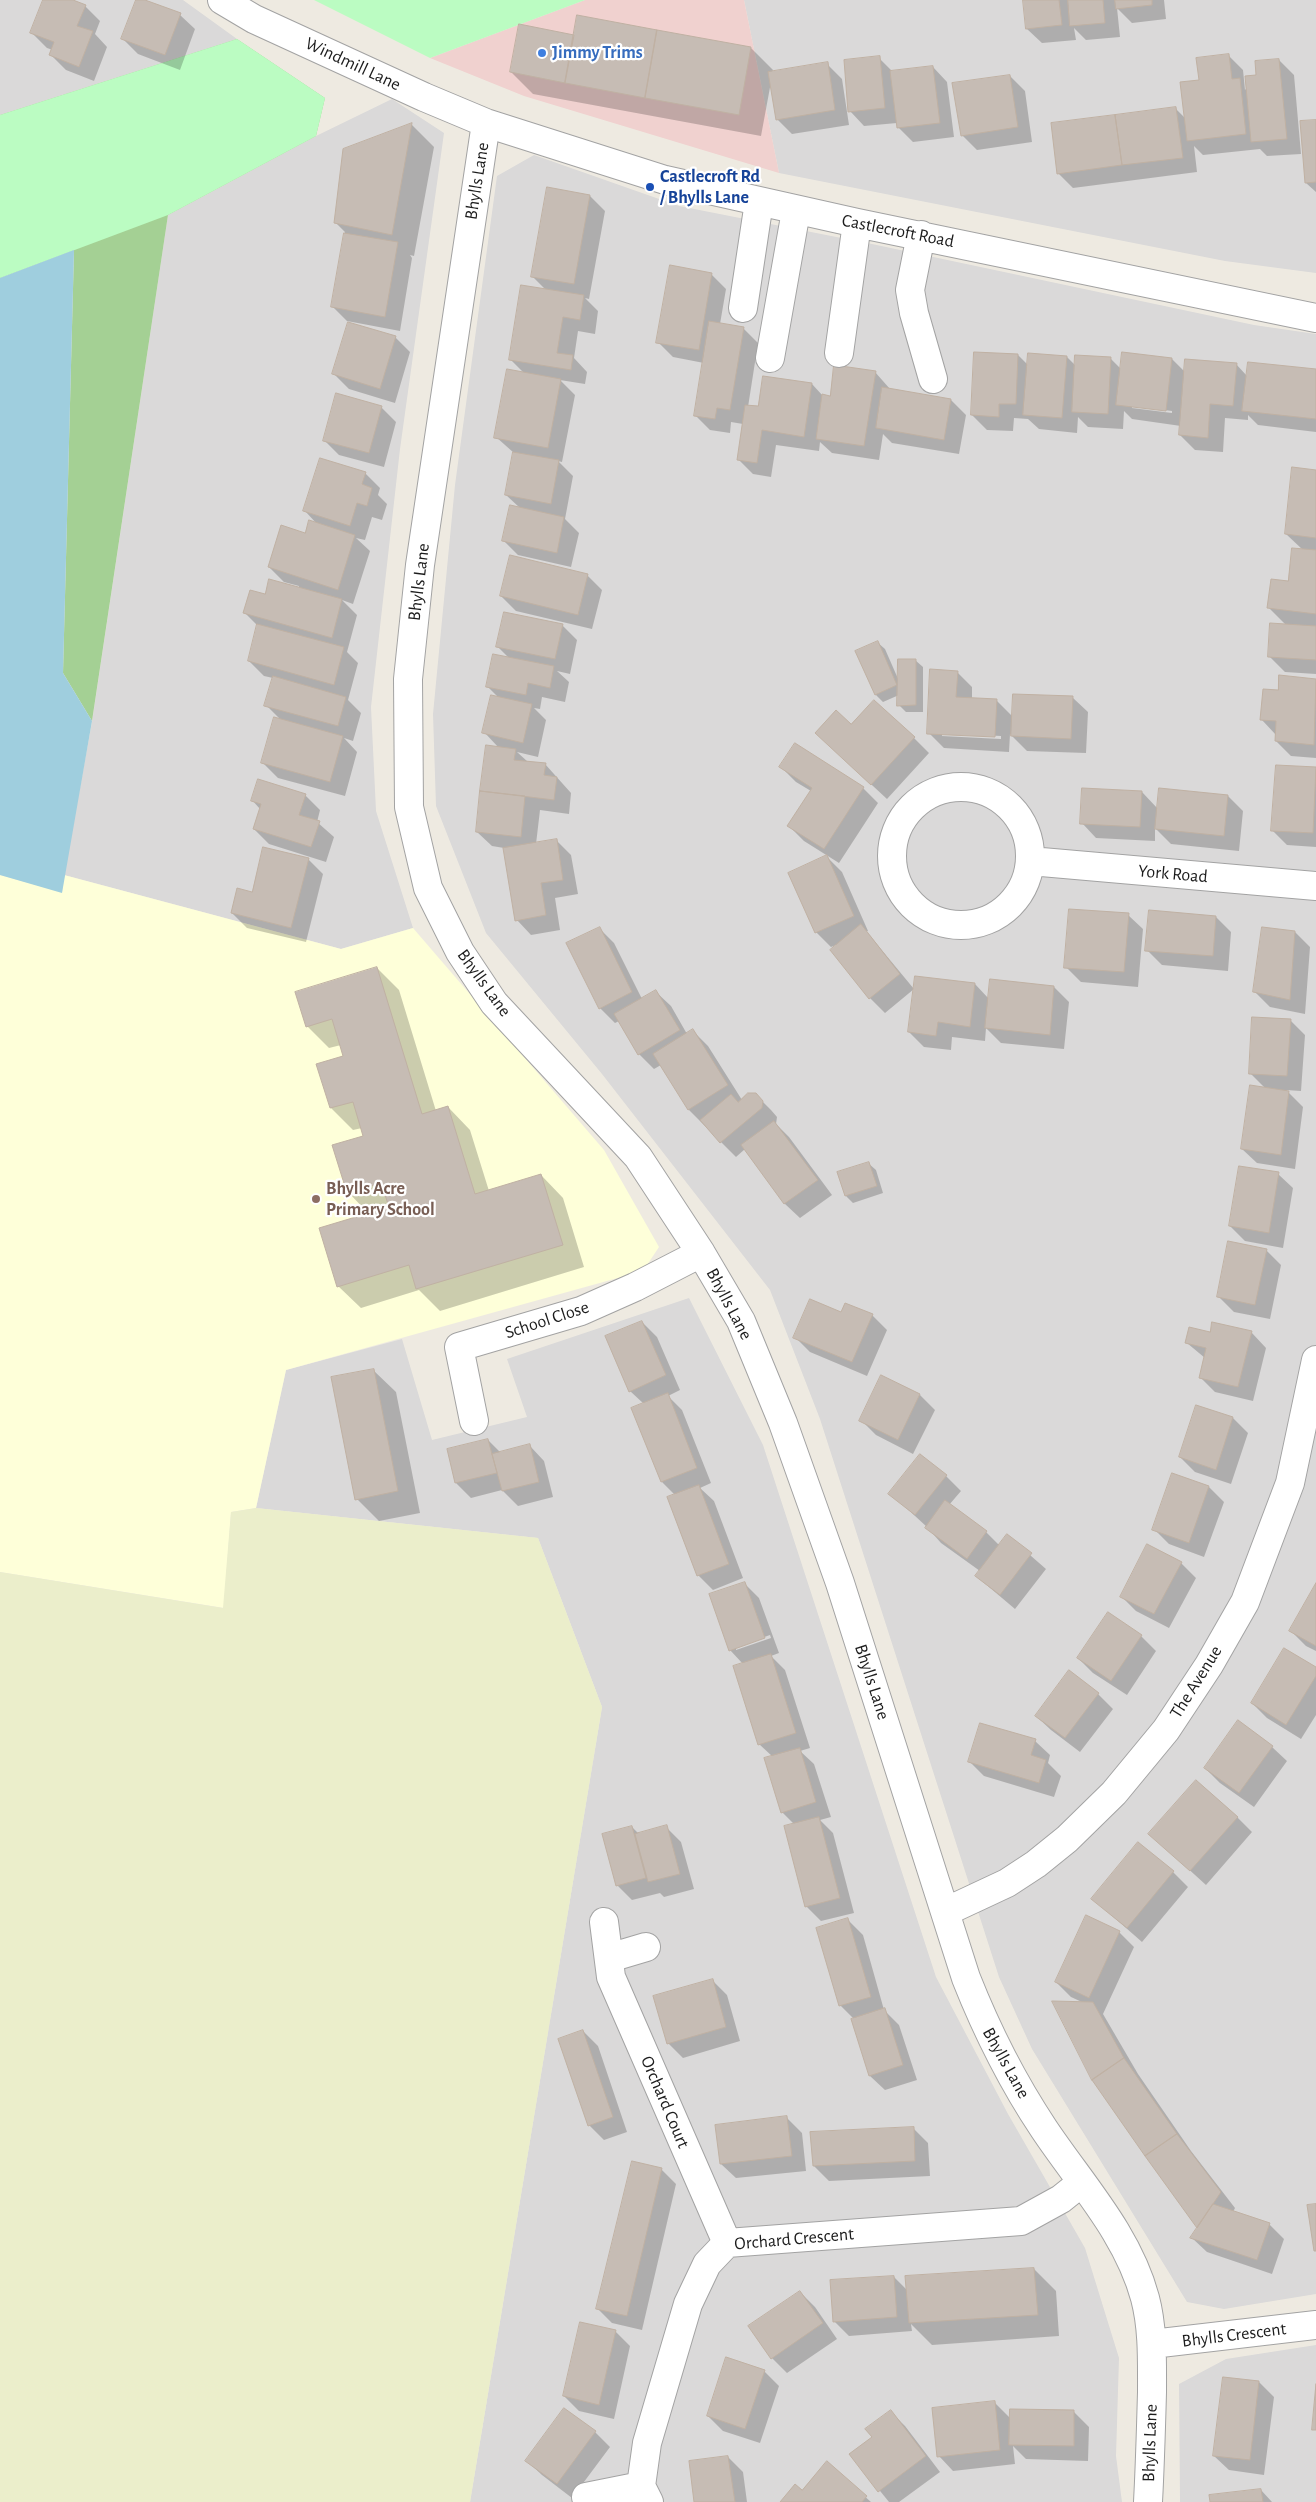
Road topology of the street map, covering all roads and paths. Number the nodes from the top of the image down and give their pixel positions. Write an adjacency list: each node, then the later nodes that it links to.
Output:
1 (222, 0): 2 (street, Windmill Lane)
2 (486, 123): 3 (street, Castlecroft Road); 14 (street, Bhylls Lane)
3 (759, 202): 4 (street, Castlecroft Road); 7 (street)
4 (796, 211): 5 (street, Castlecroft Road); 10 (street)
5 (856, 224): 6 (street, Castlecroft Road); 9 (street)
6 (921, 235): 8 (street, Castlecroft Road); 11 (street)
7 (743, 308)
8 (1316, 318)
9 (839, 354)
10 (770, 358)
11 (933, 379)
12 (1030, 861): 12 (street); 13 (street, York Road)
13 (1316, 886)
14 (701, 1253): 16 (street, School Close); 17 (street, Bhylls Lane)
15 (1316, 1360): 17 (street, The Avenue)
16 (474, 1421)
17 (945, 1912): 21 (street, Bhylls Lane)
18 (604, 1922): 20 (street, Orchard Court)
19 (646, 1946): 20 (street)
20 (609, 1958): 22 (street, Orchard Court)
21 (1081, 2183): 22 (street, Orchard Crescent); 24 (street, Bhylls Lane)
22 (727, 2243): 25 (street, Orchard Crescent)
23 (1316, 2325): 24 (street, Bhylls Crescent)
24 (1152, 2344): 27 (street, Bhylls Lane)
25 (645, 2494): 26 (street, Orchard Crescent)
26 (586, 2497)
27 (1148, 2502)

